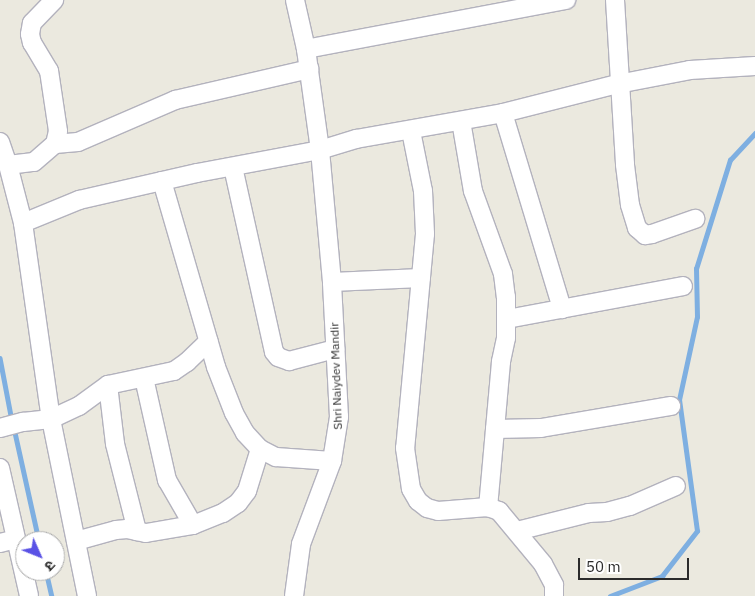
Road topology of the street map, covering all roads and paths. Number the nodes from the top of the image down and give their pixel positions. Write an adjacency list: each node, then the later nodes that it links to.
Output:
1 (54, 0): 13 (street)
2 (295, 0): 5 (street, Shri Naiydev Mandir)
3 (566, 0): 5 (street)
4 (615, 0): 8 (street)
5 (306, 49): 7 (street, Shri Naiydev Mandir)
6 (755, 66): 8 (street)
7 (309, 69): 13 (street); 14 (street, Shri Naiydev Mandir)
8 (618, 84): 9 (street); 18 (street)
9 (503, 113): 10 (street); 23 (street)
10 (461, 121): 11 (street); 24 (street)
11 (411, 131): 14 (street); 20 (street)
12 (0, 142): 15 (street)
13 (56, 144): 15 (street)
14 (320, 150): 16 (street); 21 (street, Shri Naiydev Mandir)
15 (8, 165): 19 (street)
16 (233, 166): 17 (street); 26 (street)
17 (162, 181): 19 (street); 25 (street)
18 (695, 219)
19 (23, 223): 30 (street)
20 (420, 278): 21 (street); 37 (street)
21 (332, 282): 26 (street, Shri Naiydev Mandir)
22 (683, 286): 23 (street)
23 (562, 309): 24 (street)
24 (507, 319): 32 (street)
25 (209, 341): 27 (street); 33 (street)
26 (335, 349): 34 (street, Shri Naiydev Mandir)
27 (144, 378): 28 (street); 38 (street)
28 (108, 385): 30 (street); 39 (street)
29 (671, 406): 32 (street)
30 (51, 419): 31 (street); 42 (street)
31 (2, 428)
32 (495, 429): 37 (street)
33 (260, 448): 34 (street); 38 (street)
34 (332, 461): 46 (street, Shri Naiydev Mandir)
35 (0, 468): 41 (street)
36 (676, 486): 40 (street)
37 (488, 507): 40 (street)
38 (192, 525): 39 (street)
39 (137, 530): 42 (street)
40 (517, 531): 43 (street)
41 (8, 541): 44 (street)
42 (76, 541): 45 (street)
43 (554, 591): 47 (street)
44 (29, 596)
45 (87, 596)
46 (294, 596)
47 (540, 596)

